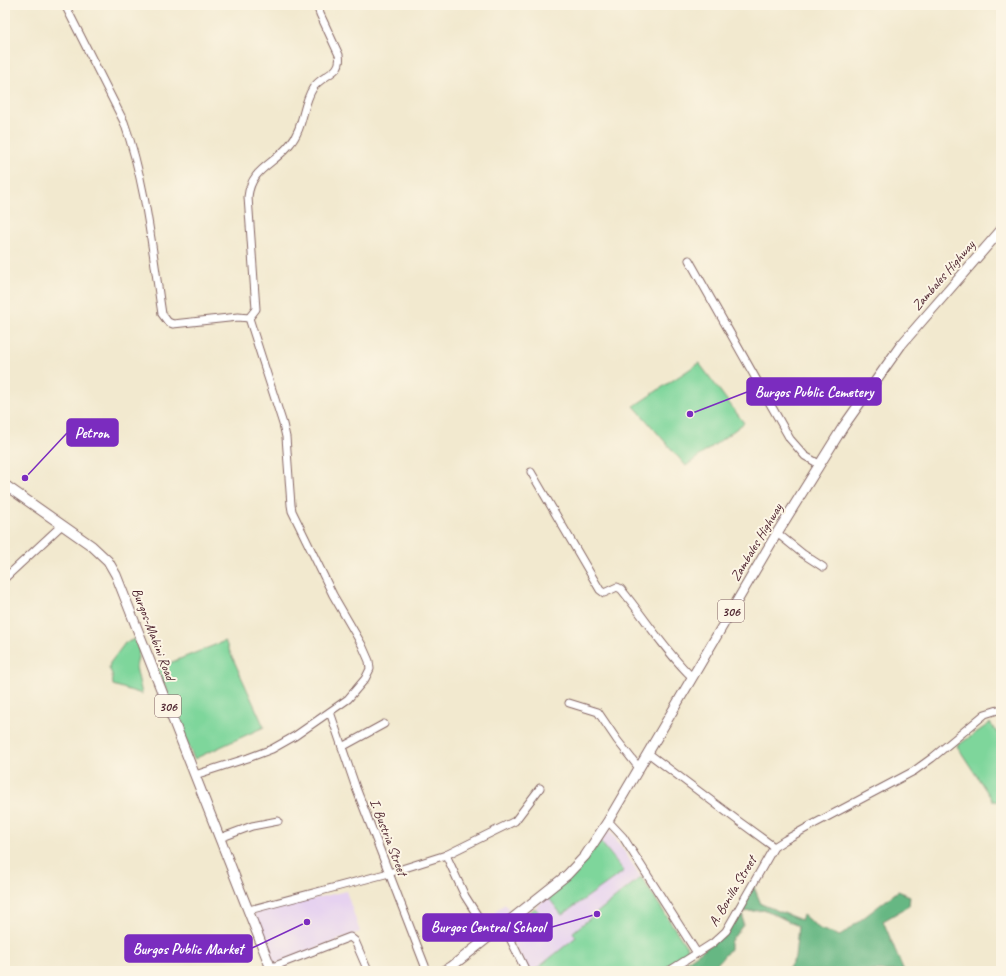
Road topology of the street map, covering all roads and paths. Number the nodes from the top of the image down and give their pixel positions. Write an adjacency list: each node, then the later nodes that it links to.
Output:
1 (66, 5): 5 (street)
2 (318, 5): 5 (street)
3 (1001, 230): 6 (main road, Zambales Highway / 306)
4 (689, 260): 6 (street)
5 (249, 318): 16 (street)
6 (819, 464): 10 (main road, Zambales Highway / 306)
7 (531, 472): 13 (street)
8 (5, 485): 9 (main road, Burgos-Mabini Road / 306)
9 (62, 525): 12 (street); 21 (main road, Burgos-Mabini Road / 306)
10 (777, 533): 11 (street); 13 (main road, Zambales Highway / 306)
11 (823, 567)
12 (5, 578)
13 (692, 677): 19 (main road, Zambales Highway / 306)
14 (569, 703): 20 (street)
15 (1001, 708): 26 (street)
16 (330, 712): 18 (street, I. Bustria Street); 21 (street)
17 (384, 724): 18 (street)
18 (342, 747): 28 (street, I. Bustria Street)
19 (648, 753): 20 (main road, Zambales Highway / 306); 26 (street)
20 (639, 768): 24 (main road, Zambales Highway / 306)
21 (195, 775): 25 (main road, Burgos-Mabini Road / 306)
22 (540, 788): 27 (street)
23 (278, 821): 25 (street)
24 (608, 821): 30 (main road, Zambales Highway / 306); 32 (street)
25 (220, 838): 29 (main road, Burgos-Mabini Road / 306)
26 (774, 847): 32 (street, A. Bonilla Street)
27 (446, 854): 28 (street); 31 (street)
28 (389, 873): 29 (street); 36 (street, I. Bustria Street)
29 (249, 910): 33 (main road, Burgos-Mabini Road / 306)
30 (504, 926): 31 (main road, Zambales Highway / 306); 38 (street)
31 (491, 937): 37 (main road, Zambales Highway / 306)
32 (697, 953): 39 (street, A. Bonilla Street)
33 (272, 969): 34 (street); 35 (street)
34 (262, 971)
35 (368, 971)
36 (427, 971)
37 (444, 971)
38 (526, 971)
39 (669, 971)

